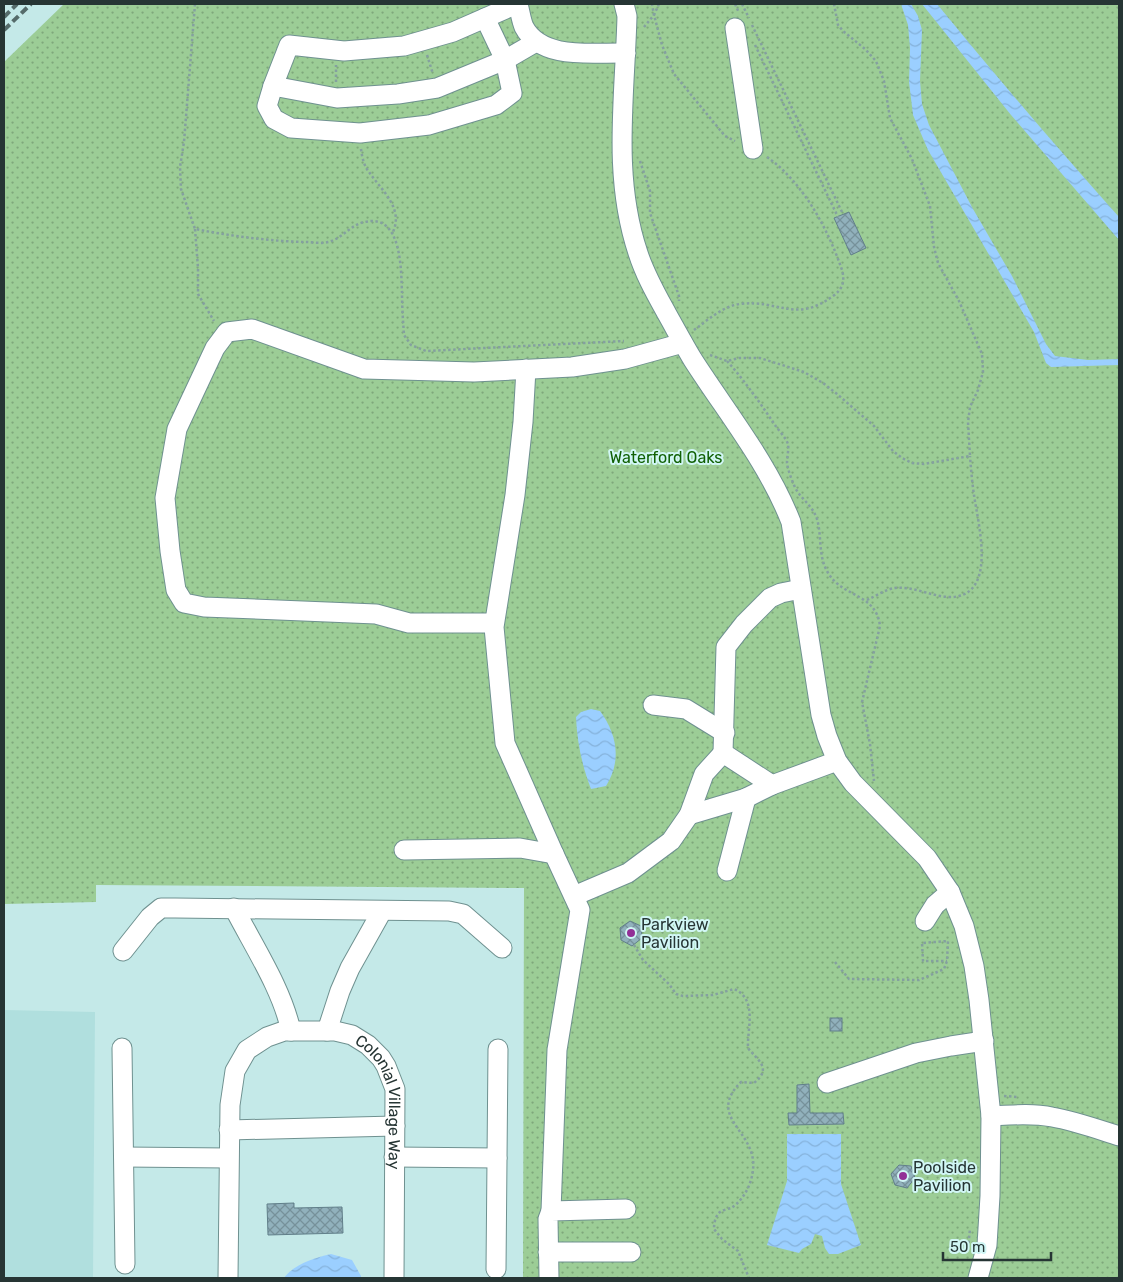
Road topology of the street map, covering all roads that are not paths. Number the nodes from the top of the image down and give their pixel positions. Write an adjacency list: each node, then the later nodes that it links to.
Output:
1 (518, 4): 3 (street); 5 (street)
2 (624, 4): 6 (street)
3 (485, 18): 7 (street); 8 (street)
4 (737, 20): 9 (street)
5 (536, 42): 6 (street); 7 (street)
6 (626, 53): 10 (street)
7 (505, 60): 8 (street); 8 (street)
8 (273, 86)
9 (753, 149)
10 (685, 338): 11 (street); 12 (street)
11 (526, 369): 13 (street); 13 (street)
12 (801, 588): 15 (street); 17 (street)
13 (494, 623): 22 (street)
14 (653, 705): 15 (street)
15 (725, 733): 16 (street)
16 (723, 754): 18 (street); 20 (street)
17 (837, 761): 18 (street); 24 (street)
18 (772, 785): 19 (street)
19 (746, 798): 20 (street); 23 (street)
20 (689, 815): 25 (street)
21 (404, 850): 22 (street)
22 (554, 854): 25 (street)
23 (727, 871)
24 (950, 892): 28 (street); 33 (street)
25 (574, 896): 46 (street)
26 (234, 908): 27 (street); 30 (street); 31 (street)
27 (382, 911): 29 (street); 32 (street)
28 (925, 921)
29 (502, 948)
30 (123, 951)
31 (291, 1031): 32 (street, Colonial Village Way); 39 (street, Colonial Village Way)
32 (328, 1031): 38 (street, Colonial Village Way)
33 (984, 1041): 36 (street); 37 (street)
34 (122, 1048): 42 (street)
35 (498, 1050): 44 (street)
36 (827, 1083)
37 (991, 1116): 40 (street); 54 (street)
38 (394, 1126): 39 (street); 41 (street, Colonial Village Way)
39 (229, 1130): 43 (street, Colonial Village Way)
40 (1119, 1136)
41 (394, 1157): 44 (street); 52 (street, Colonial Village Way)
42 (124, 1158): 43 (street); 49 (street)
43 (228, 1158): 51 (street, Colonial Village Way)
44 (497, 1158): 50 (street)
45 (626, 1209): 46 (street)
46 (551, 1211): 47 (street)
47 (548, 1252): 48 (street); 53 (street)
48 (631, 1252)
49 (125, 1264)
50 (496, 1269)
51 (228, 1278)
52 (394, 1278)
53 (549, 1278)
54 (978, 1278)

